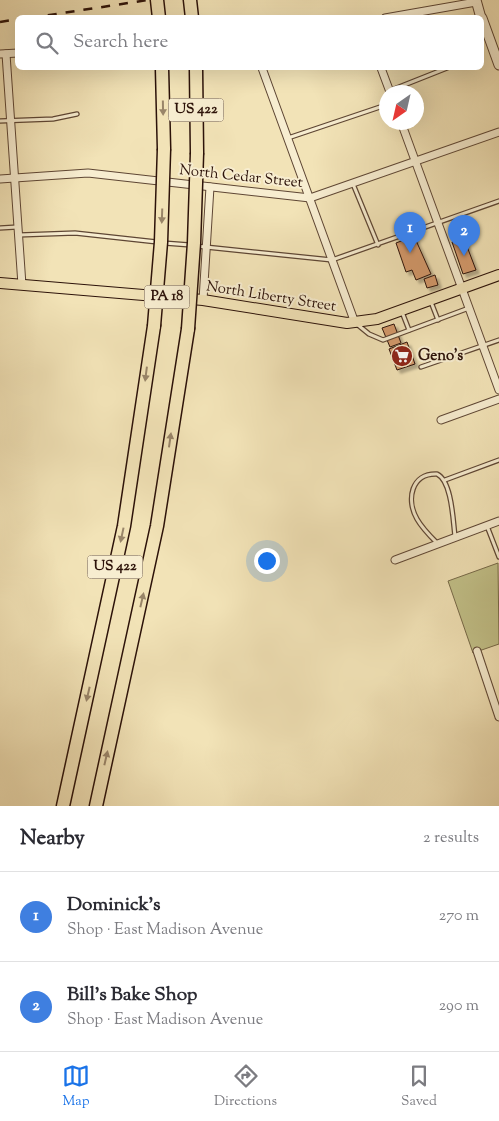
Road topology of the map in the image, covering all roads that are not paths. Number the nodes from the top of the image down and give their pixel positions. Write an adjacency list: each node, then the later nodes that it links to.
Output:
1 (157, 0): 4 (highway)
2 (190, 0): 5 (highway)
3 (476, 1): 6 (street); 7 (street)
4 (159, 15)
5 (192, 15)
6 (401, 15)
7 (481, 15)
8 (484, 23): 9 (street)
9 (496, 51): 11 (street)
10 (3, 54): 21 (street)
11 (499, 66)
12 (162, 70): 67 (highway, US 422, one-way to 67, bridge)
13 (196, 70): 68 (highway, US 422, one-way to 13, bridge)
14 (263, 70): 25 (street)
15 (382, 70): 17 (street)
16 (442, 70): 18 (lane)
17 (387, 85)
18 (407, 85)
19 (379, 107): 25 (lane)
20 (77, 114): 21 (lane)
21 (10, 120): 22 (lane); 27 (street)
22 (0, 121)
23 (404, 130): 26 (street)
24 (499, 132): 26 (street, North Cedar Street)
25 (288, 138): 31 (street)
26 (415, 161): 29 (street, North Cedar Street); 33 (street)
27 (15, 178): 28 (street, North Cedar Street); 30 (street, North Cedar Street); 34 (street)
28 (0, 179)
29 (353, 184): 31 (street, North Cedar Street); 37 (lane)
30 (210, 187): 31 (street, North Cedar Street); 38 (street)
31 (310, 198): 39 (street)
32 (499, 202): 33 (lane)
33 (438, 223): 37 (lane); 43 (street)
34 (18, 227): 35 (lane); 36 (street)
35 (0, 228)
36 (18, 235): 38 (lane); 42 (street)
37 (378, 245): 39 (lane)
38 (206, 246): 39 (lane); 44 (street)
39 (332, 260): 49 (street)
40 (499, 275): 43 (main road, North Liberty Street / PA 18)
41 (0, 283): 42 (main road, North Liberty Street / PA 18)
42 (22, 285): 44 (main road, North Liberty Street / PA 18)
43 (462, 288): 45 (main road, North Liberty Street / PA 18); 46 (street)
44 (203, 300): 49 (main road, North Liberty Street / PA 18)
45 (430, 300): 47 (main road, North Liberty Street / PA 18); 48 (lane)
46 (469, 308): 48 (lane); 52 (street)
47 (401, 310): 49 (main road, North Liberty Street / PA 18); 50 (lane)
48 (438, 320): 50 (lane)
49 (355, 323): 50 (lane)
50 (409, 330)
51 (499, 340): 52 (lane)
52 (483, 346): 53 (lane); 54 (street)
53 (421, 367)
54 (499, 390)
55 (499, 399): 56 (street)
56 (441, 420)
57 (499, 460): 58 (lane)
58 (445, 480): 61 (lane); 62 (lane)
59 (499, 521): 60 (street)
60 (487, 526): 61 (street); 63 (lane)
61 (455, 537): 62 (street)
62 (437, 543): 64 (street)
63 (499, 557)
64 (396, 560)
65 (477, 651): 66 (street)
66 (499, 716)
67 (62, 806)
68 (96, 806)

